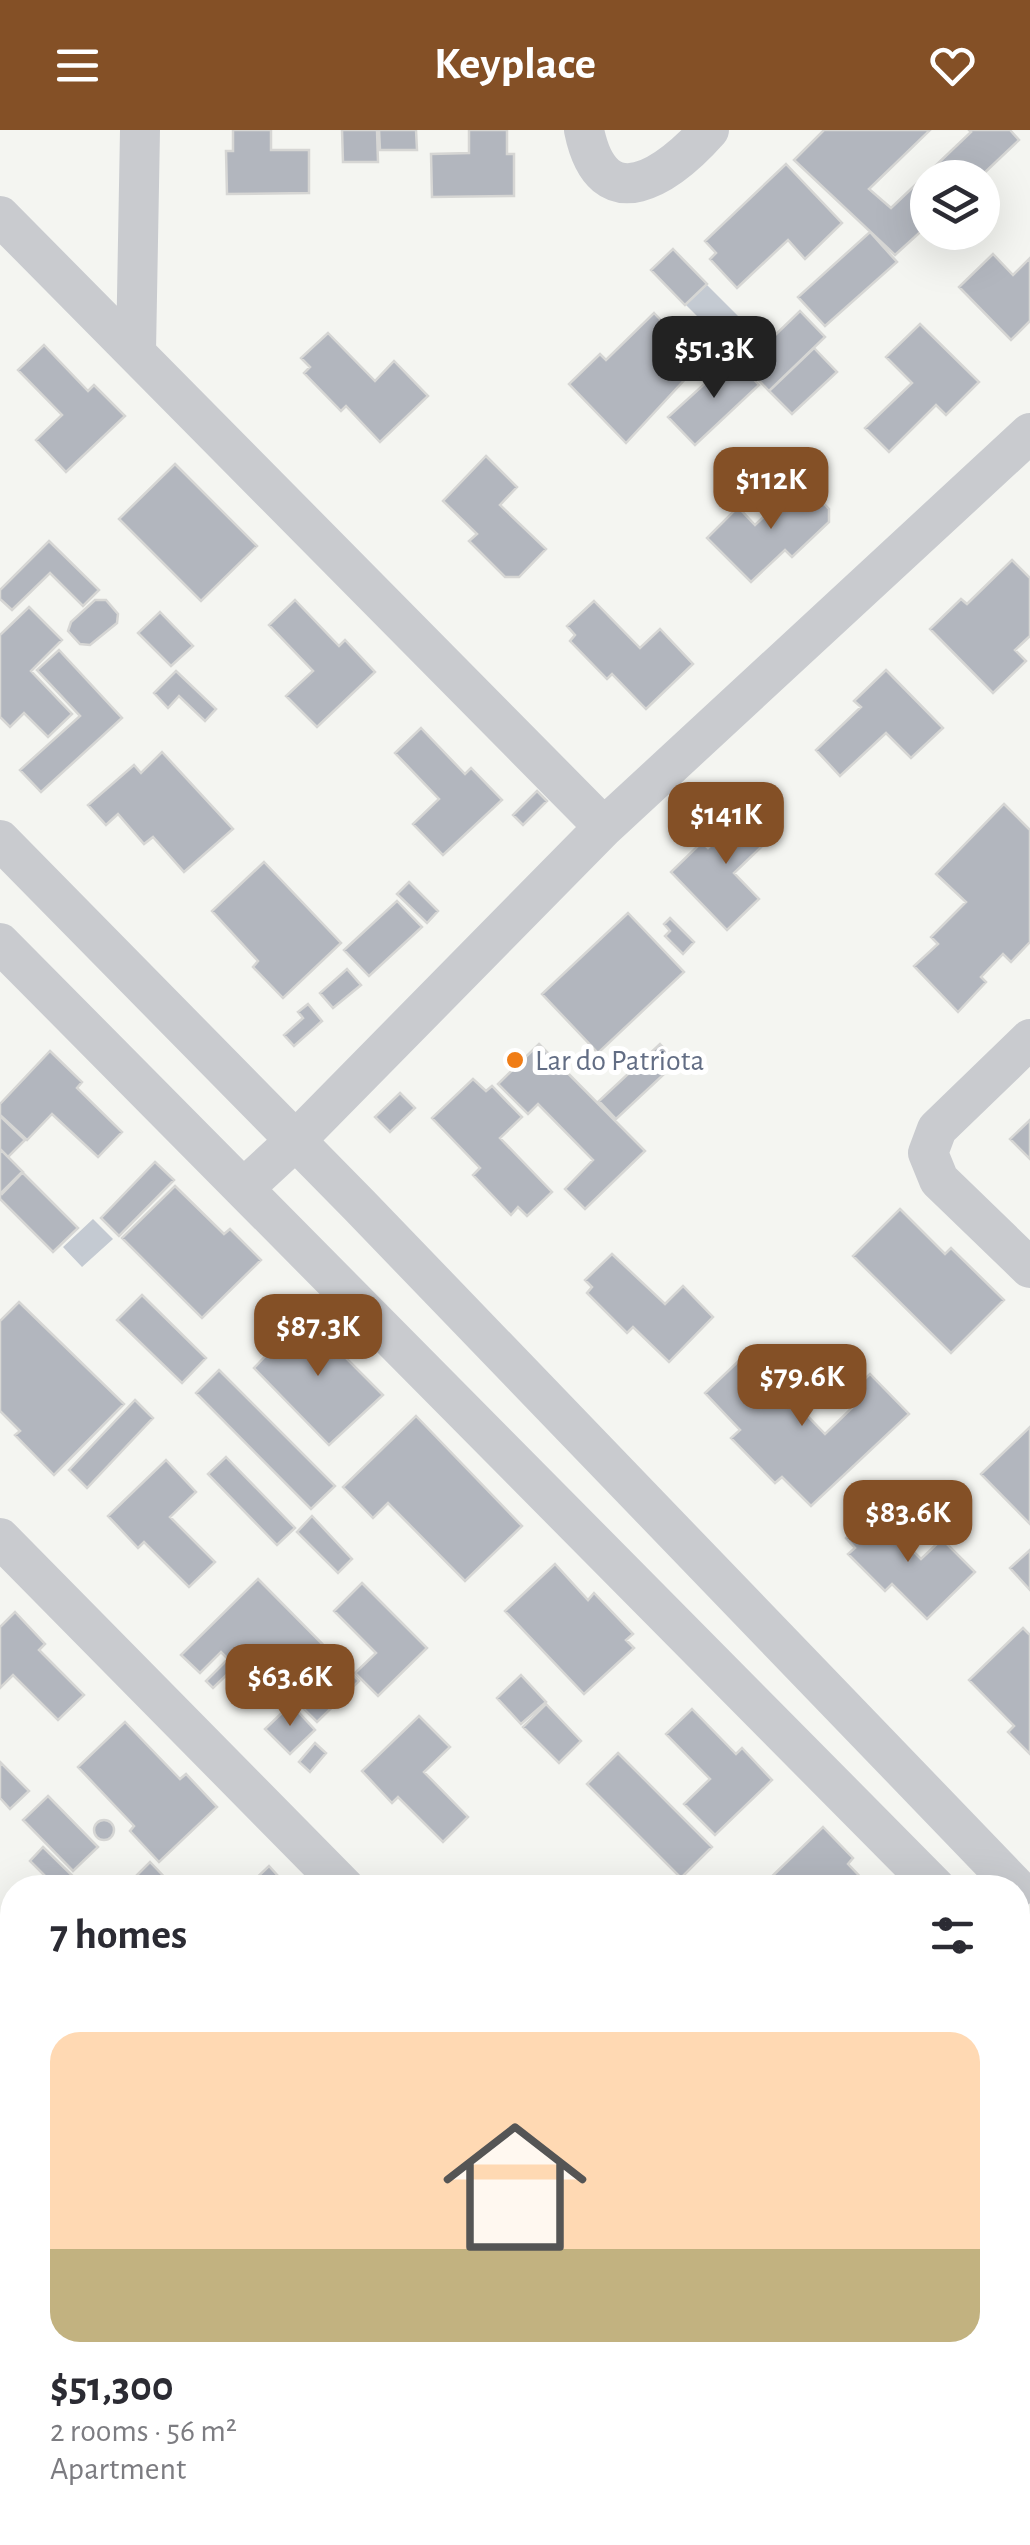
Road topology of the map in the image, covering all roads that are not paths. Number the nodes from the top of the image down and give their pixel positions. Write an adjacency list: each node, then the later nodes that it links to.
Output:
1 (140, 130): 5 (street)
2 (584, 130): 3 (street)
3 (709, 130)
4 (0, 216): 5 (street)
5 (136, 352): 7 (street)
6 (1030, 433): 7 (street)
7 (604, 827): 11 (street)
8 (0, 840): 11 (street)
9 (0, 943): 12 (street)
10 (1030, 1040): 13 (street)
11 (296, 1140): 12 (street); 17 (street)
12 (244, 1188): 16 (street)
13 (1030, 1268)
14 (0, 1538): 15 (street)
15 (332, 1875)
16 (923, 1875)
17 (1004, 1875)

